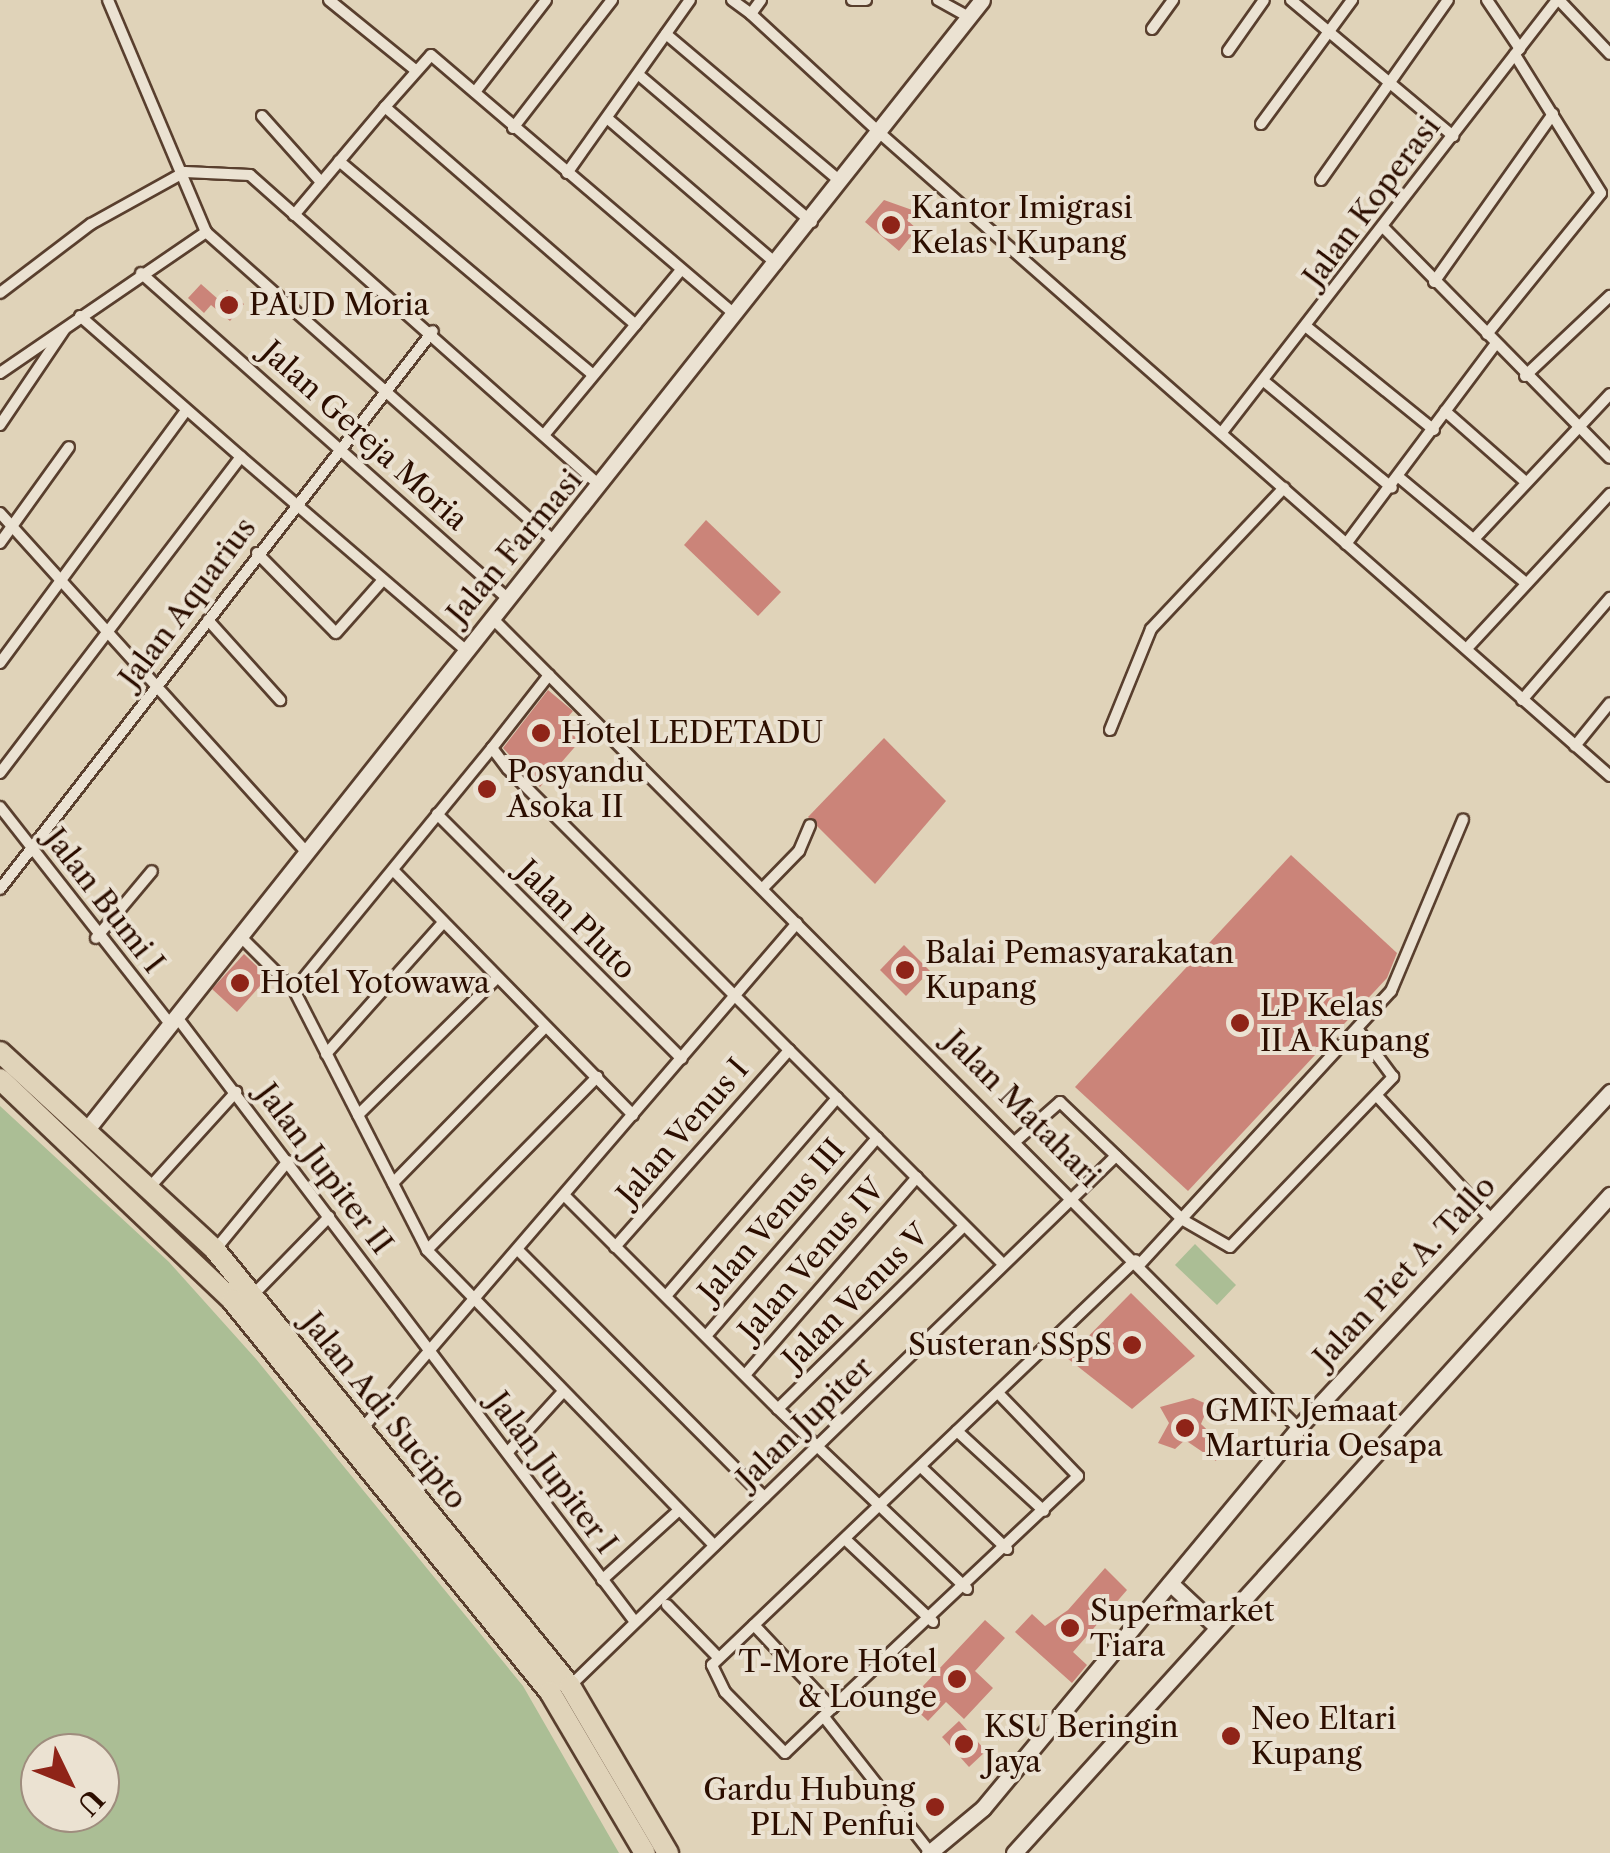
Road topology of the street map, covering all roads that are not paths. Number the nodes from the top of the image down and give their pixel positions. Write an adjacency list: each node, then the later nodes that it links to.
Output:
1 (108, 0): 41 (street)
2 (330, 0): 27 (street)
3 (546, 0): 30 (street)
4 (612, 0): 36 (street)
5 (690, 0): 23 (street)
6 (732, 0): 19 (street)
7 (761, 0): 19 (street)
8 (852, 0): 9 (street)
9 (866, 0)
10 (938, 0): 20 (street)
11 (982, 0): 20 (main road, Jalan Farmasi)
12 (1173, 0): 21 (street)
13 (1264, 0): 24 (street)
14 (1291, 0): 22 (street)
15 (1352, 0): 22 (street)
16 (1448, 0): 29 (street)
17 (1486, 0): 25 (street)
18 (1558, 0): 25 (street, Jalan Koperasi); 26 (street)
19 (751, 14): 37 (street)
20 (970, 18): 37 (main road, Jalan Farmasi)
21 (1152, 29)
22 (1328, 32): 29 (street); 35 (street)
23 (666, 34): 28 (street); 44 (street)
24 (1228, 51)
25 (1518, 52): 32 (street); 38 (street, Jalan Koperasi)
26 (1610, 54)
27 (414, 70): 30 (street); 31 (street)
28 (638, 75): 34 (street); 47 (street)
29 (1392, 84): 38 (street); 42 (street)
30 (475, 92): 36 (street)
31 (385, 107): 39 (street); 58 (street)
32 (1553, 114): 45 (street); 53 (street)
33 (262, 116): 43 (street)
34 (607, 118): 40 (street); 50 (street)
35 (1262, 124)
36 (513, 128): 40 (street)
37 (882, 135): 44 (main road, Jalan Farmasi); 75 (street)
38 (1453, 136): 48 (street, Jalan Koperasi)
39 (339, 161): 43 (street); 65 (street)
40 (567, 173): 51 (street)
41 (176, 177): 46 (street); 49 (street); 54 (street)
42 (1320, 180)
43 (321, 182): 46 (street)
44 (842, 183): 47 (main road, Jalan Farmasi)
45 (1606, 189): 62 (street)
46 (294, 215): 61 (street)
47 (812, 222): 50 (main road, Jalan Farmasi)
48 (1384, 228): 53 (street); 60 (street, Jalan Koperasi)
49 (206, 232): 52 (street); 68 (street)
50 (777, 264): 57 (main road, Jalan Farmasi)
51 (680, 271): 57 (street); 58 (street)
52 (140, 273): 56 (street); 78 (street, Jalan Gereja Moria)
53 (1434, 282): 62 (street)
54 (0, 293)
55 (1610, 296): 66 (street)
56 (80, 316): 59 (street); 70 (street)
57 (736, 316): 83 (main road, Jalan Farmasi)
58 (636, 324): 65 (street)
59 (64, 328): 64 (street); 72 (street)
60 (1308, 328): 67 (street, Jalan Koperasi); 74 (street)
61 (433, 331): 68 (street, Jalan Aquarius); 76 (street)
62 (1487, 334): 63 (street)
63 (1495, 345): 66 (street); 71 (street)
64 (0, 372)
65 (593, 375): 76 (street)
66 (1524, 376): 73 (street)
67 (1266, 382): 75 (street, Jalan Koperasi); 82 (street)
68 (389, 393): 78 (street, Jalan Aquarius); 90 (street)
69 (1610, 394): 73 (street)
70 (186, 411): 79 (street); 94 (street)
71 (1445, 411): 74 (street); 81 (street)
72 (0, 424)
73 (1577, 426): 80 (street); 81 (street)
74 (1434, 430): 82 (street)
75 (1223, 431): 84 (street)
76 (544, 435): 83 (street)
77 (69, 447): 88 (street)
78 (341, 448): 86 (street, Jalan Aquarius); 97 (street, Jalan Gereja Moria)
79 (241, 457): 86 (street); 101 (street)
80 (1610, 458)
81 (1522, 479): 89 (street)
82 (1397, 484): 89 (street); 92 (street)
83 (600, 487): 90 (main road, Jalan Farmasi)
84 (1284, 488): 92 (street); 110 (street)
85 (1610, 494): 96 (street)
86 (294, 504): 93 (street, Jalan Aquarius); 95 (street)
87 (0, 513): 88 (street)
88 (13, 526): 91 (street); 94 (street)
89 (1474, 539): 96 (street)
90 (554, 541): 97 (main road, Jalan Farmasi)
91 (0, 543)
92 (1346, 544): 102 (street)
93 (257, 553): 95 (street); 100 (street, Jalan Aquarius)
94 (63, 579): 101 (street); 104 (street)
95 (382, 582): 103 (street)
96 (1526, 583): 102 (street)
97 (508, 598): 99 (main road, Jalan Farmasi)
98 (1610, 598): 108 (street)
99 (493, 619): 103 (main road, Jalan Farmasi); 105 (street, Jalan Matahari)
100 (208, 620): 106 (street, Jalan Aquarius); 107 (street)
101 (108, 630): 106 (street); 113 (street)
102 (1470, 645): 108 (street)
103 (465, 650): 120 (main road, Jalan Farmasi)
104 (0, 663)
105 (549, 675): 112 (street); 124 (street, Jalan Matahari)
106 (157, 687): 119 (street, Jalan Aquarius); 120 (street)
107 (280, 700)
108 (1522, 700): 111 (street)
109 (1610, 702): 111 (street)
110 (1110, 730)
111 (1574, 746): 114 (street)
112 (492, 748): 116 (street); 131 (street)
113 (0, 774)
114 (1610, 776)
115 (0, 807): 119 (street, Jalan Bumi I)
116 (437, 814): 121 (street); 138 (street, Jalan Pluto)
117 (1463, 820): 134 (street)
118 (810, 825): 124 (street)
119 (31, 848): 123 (street, Jalan Aquarius); 127 (street, Jalan Bumi I)
120 (306, 852): 128 (main road, Jalan Farmasi)
121 (393, 870): 126 (street); 130 (street)
122 (152, 871): 127 (street)
123 (2, 882)
124 (763, 888): 125 (street, Jalan Matahari)
125 (797, 923): 131 (street); 149 (street, Jalan Matahari)
126 (442, 924): 129 (street); 137 (street)
127 (96, 938): 132 (street, Jalan Bumi I)
128 (242, 938): 130 (street); 132 (main road, Jalan Farmasi)
129 (495, 980): 133 (street); 145 (street)
130 (294, 990): 137 (street)
131 (734, 994): 135 (street); 138 (street)
132 (173, 1020): 141 (street, Jalan Jupiter II); 147 (main road, Jalan Farmasi)
133 (544, 1028): 139 (street); 153 (street)
134 (1358, 1031): 144 (street); 160 (street)
135 (789, 1050): 143 (street); 162 (street, Jalan Venus I)
136 (0, 1052): 147 (highway, Jalan Adi Sucipto)
137 (326, 1054): 145 (street)
138 (682, 1059): 146 (street)
139 (597, 1078): 146 (street); 164 (street)
140 (0, 1079): 174 (highway, Jalan Adi Sucipto)
141 (236, 1092): 151 (street, Jalan Jupiter II); 154 (street)
142 (1610, 1092): 159 (main road, Jalan Piet A. Tallo)
143 (837, 1098): 148 (street); 168 (street)
144 (1378, 1098): 159 (street); 160 (street)
145 (358, 1115): 153 (street)
146 (633, 1115): 157 (street)
147 (88, 1128): 154 (highway, Jalan Adi Sucipto)
148 (877, 1138): 152 (street); 171 (street, Jalan Venus III)
149 (1018, 1139): 150 (street); 155 (street, Jalan Matahari)
150 (1116, 1156): 155 (street, Jalan Jupiter); 160 (street)
151 (288, 1161): 158 (street, Jalan Jupiter II); 163 (street)
152 (917, 1177): 161 (street); 173 (street, Jalan Venus IV)
153 (393, 1182): 164 (street)
154 (149, 1188): 163 (highway, Jalan Adi Sucipto)
155 (1074, 1195): 166 (street, Jalan Matahari); 167 (street, Jalan Jupiter)
156 (1610, 1195): 198 (main road)
157 (565, 1196): 162 (street); 165 (street)
158 (329, 1217): 169 (street); 172 (street, Jalan Jupiter II)
159 (1491, 1219): 178 (main road, Jalan Piet A. Tallo)
160 (1184, 1220): 166 (street)
161 (964, 1226): 167 (street); 177 (street, Jalan Venus V)
162 (615, 1247): 168 (street)
163 (215, 1250): 169 (highway, Jalan Adi Sucipto)
164 (427, 1250): 170 (street)
165 (518, 1250): 170 (street); 184 (street)
166 (1138, 1262): 176 (street); 178 (street, Jalan Matahari)
167 (1003, 1264): 181 (street, Jalan Jupiter)
168 (666, 1296): 171 (street)
169 (252, 1297): 174 (highway, Jalan Adi Sucipto)
170 (473, 1304): 172 (street); 175 (street)
171 (706, 1336): 173 (street)
172 (429, 1354): 179 (street); 182 (street, Jalan Jupiter I)
173 (745, 1375): 177 (street)
174 (317, 1390): 179 (highway, Jalan Adi Sucipto); 202 (highway, Jalan Adi Sucipto)
175 (560, 1394): 182 (street); 186 (street)
176 (999, 1394): 180 (street); 187 (street)
177 (778, 1409): 181 (street, Jalan Venus V)
178 (1298, 1428): 192 (main road, Jalan Piet A. Tallo)
179 (362, 1429): 200 (highway, Jalan Adi Sucipto)
180 (957, 1431): 183 (street); 187 (street)
181 (817, 1446): 184 (street, Jalan Jupiter); 185 (street, Jalan Venus V)
182 (508, 1452): 191 (street, Jalan Jupiter I)
183 (921, 1466): 185 (street); 190 (street)
184 (764, 1497): 189 (street, Jalan Jupiter)
185 (879, 1506): 188 (street); 193 (street, Jalan Venus V)
186 (678, 1511): 189 (street); 191 (street)
187 (1044, 1511): 190 (street)
188 (845, 1538): 196 (street); 197 (street)
189 (714, 1545): 195 (street, Jalan Jupiter)
190 (1006, 1549): 193 (street)
191 (602, 1580): 195 (street, Jalan Jupiter I)
192 (1170, 1583): 198 (main road); 204 (main road, Jalan Piet A. Tallo)
193 (967, 1589): 196 (street)
194 (667, 1604): 199 (street)
195 (635, 1622): 200 (street, Jalan Jupiter)
196 (933, 1622): 201 (street)
197 (754, 1626): 199 (street); 201 (street)
198 (1217, 1627): 205 (main road)
199 (718, 1657): 201 (street)
200 (570, 1686): 203 (highway, Jalan Adi Sucipto)
201 (828, 1712): 204 (street)
202 (644, 1853)
203 (668, 1853)
204 (930, 1853)
205 (1014, 1853)

